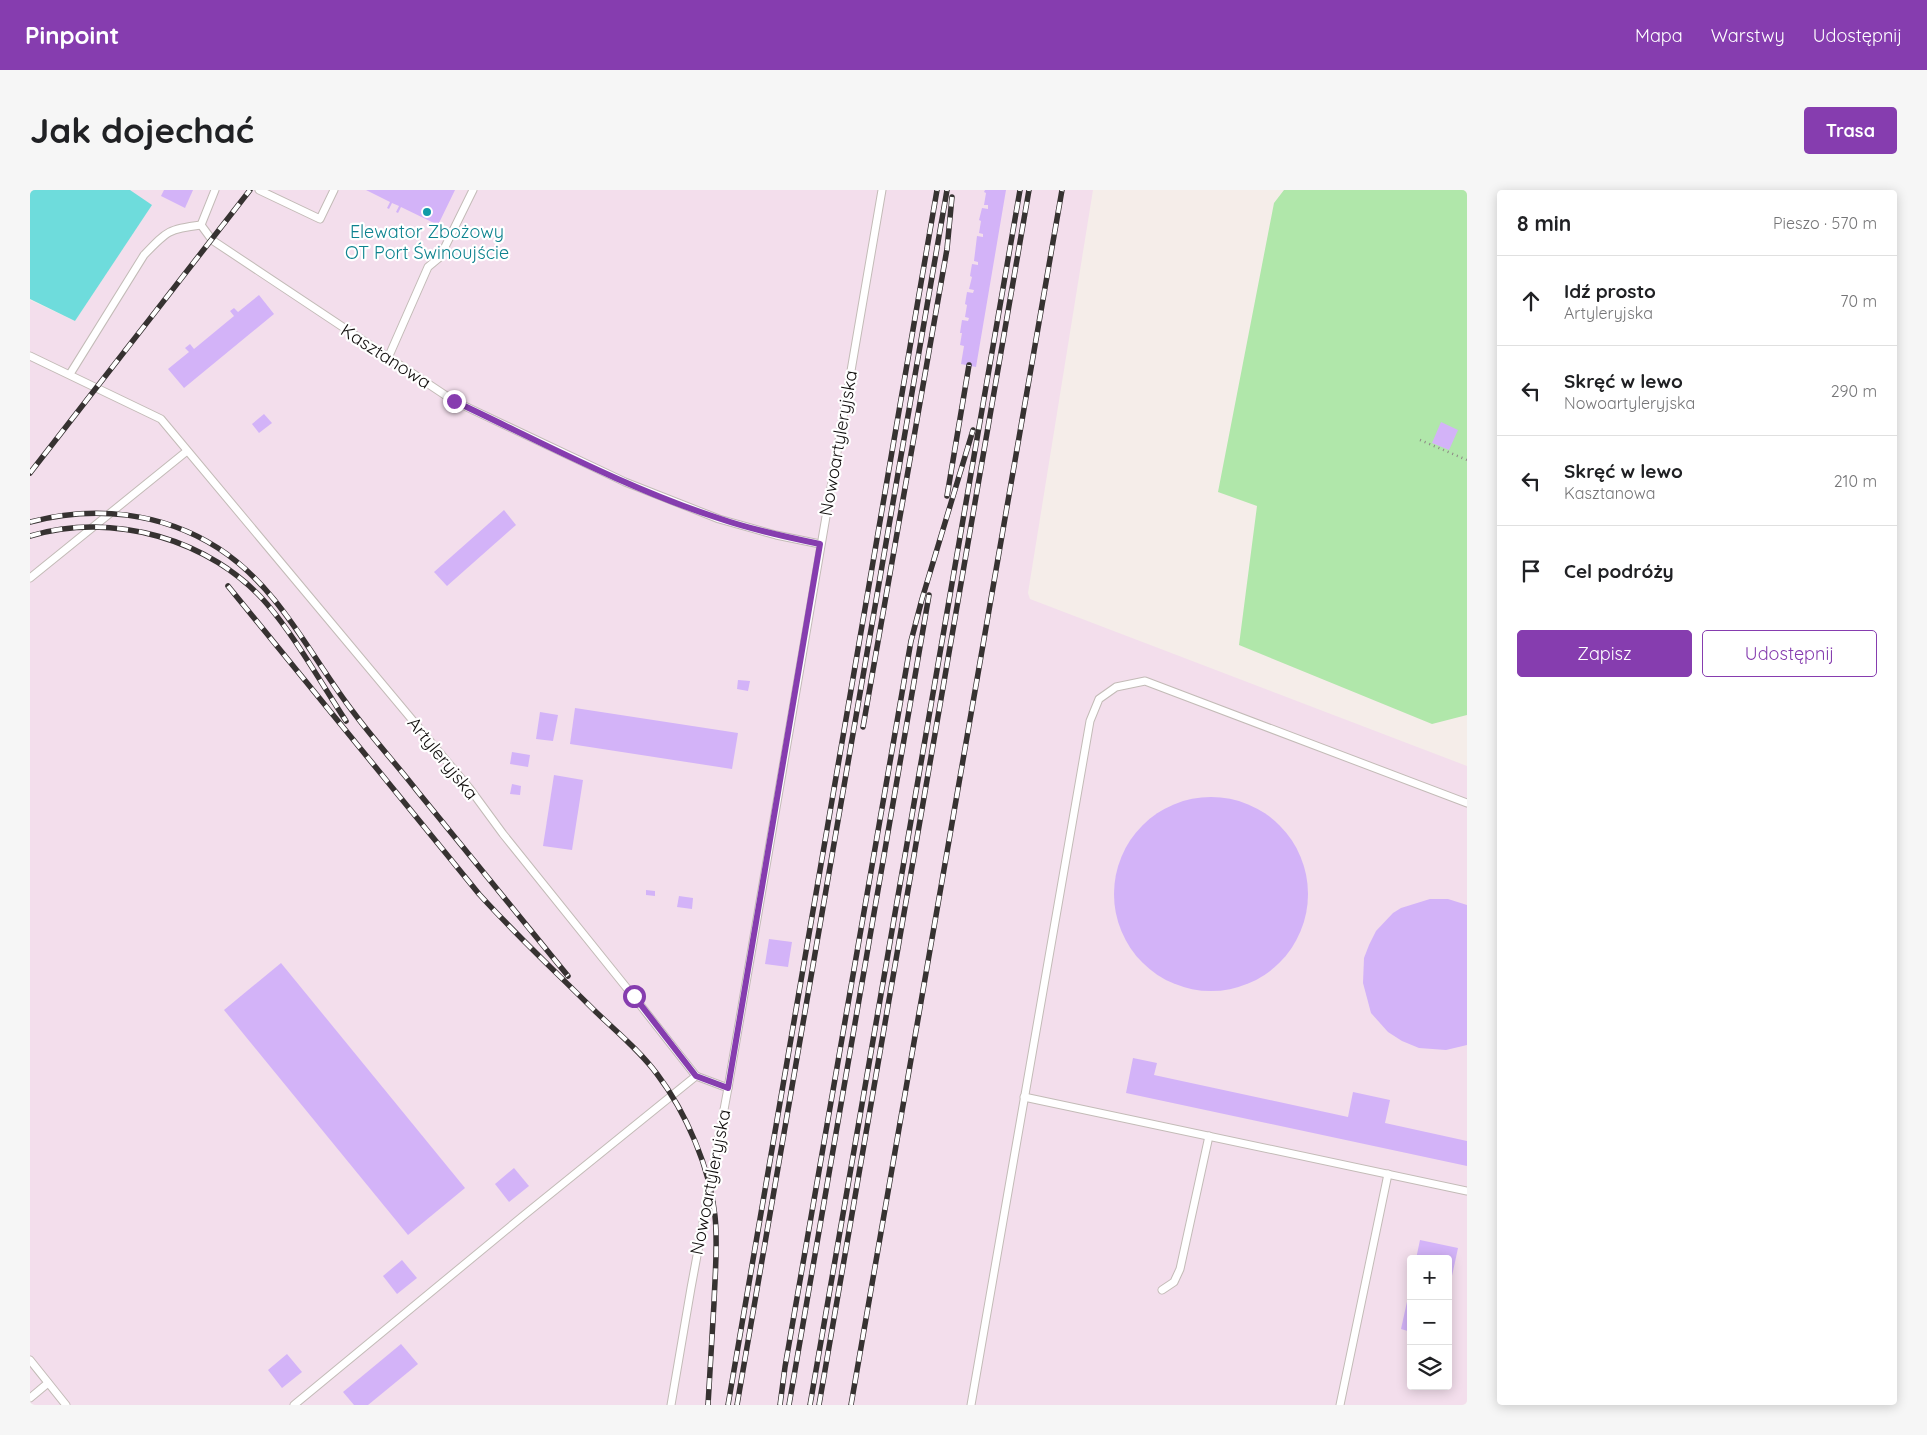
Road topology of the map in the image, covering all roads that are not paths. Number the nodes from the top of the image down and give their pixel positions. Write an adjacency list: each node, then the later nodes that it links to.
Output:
1 (215, 190): 6 (lane)
2 (259, 190): 3 (lane)
3 (334, 190)
4 (473, 190): 8 (lane)
5 (882, 190): 11 (lane, Nowoartyleryjska)
6 (201, 224): 8 (lane, Kasztanowa); 9 (lane)
7 (30, 356): 9 (lane)
8 (388, 358): 11 (lane, Kasztanowa)
9 (70, 374): 10 (lane, Artyleryjska)
10 (187, 451): 12 (lane); 14 (lane, Artyleryjska)
11 (820, 544): 15 (lane, Nowoartyleryjska)
12 (30, 578)
13 (1467, 803): 16 (lane)
14 (696, 1076): 15 (lane); 25 (lane)
15 (728, 1088): 26 (lane, Nowoartyleryjska)
16 (1024, 1097): 17 (lane); 27 (lane)
17 (1209, 1136): 18 (lane); 20 (lane)
18 (1388, 1174): 19 (lane); 28 (lane)
19 (1467, 1191)
20 (1162, 1290)
21 (30, 1360): 22 (lane)
22 (48, 1383): 23 (lane); 24 (lane)
23 (30, 1398)
24 (66, 1405)
25 (294, 1405)
26 (672, 1405)
27 (971, 1405)
28 (1340, 1405)

